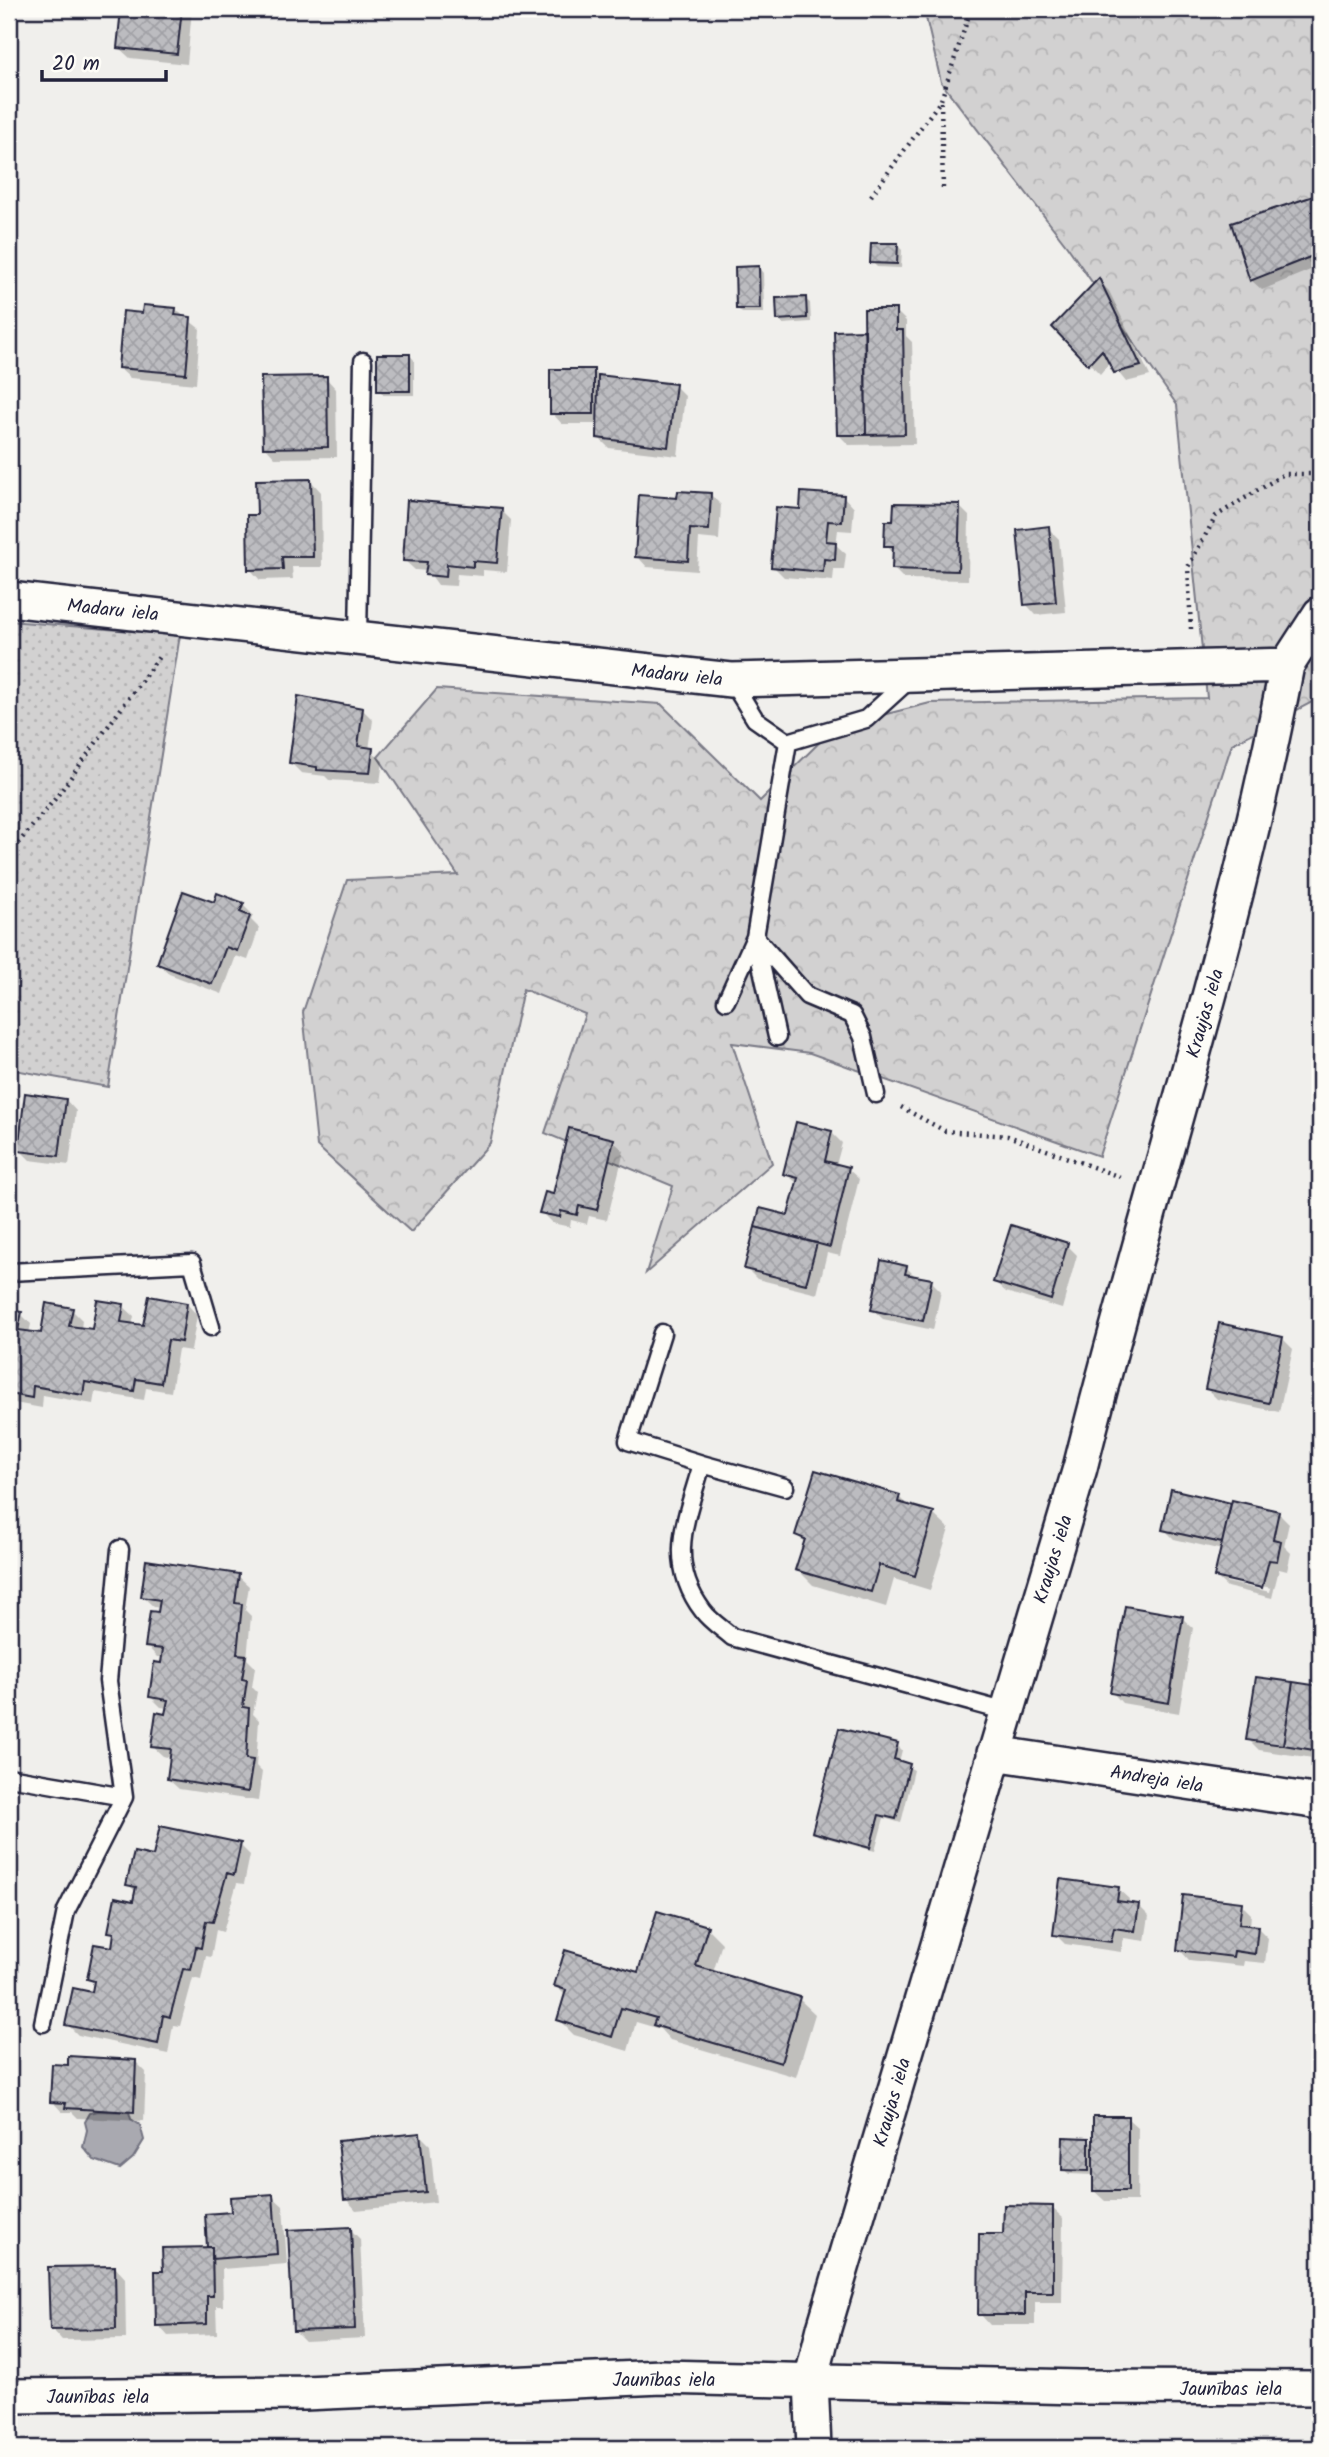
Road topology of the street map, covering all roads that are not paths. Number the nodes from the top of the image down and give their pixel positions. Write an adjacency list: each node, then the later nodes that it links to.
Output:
1 (363, 361): 4 (lane)
2 (9, 599): 4 (street, Madaru iela)
3 (1320, 614): 5 (street)
4 (358, 637): 7 (street, Madaru iela)
5 (1287, 665): 6 (street, Madaru iela); 19 (street, Kraujas iela)
6 (916, 673): 7 (street, Madaru iela); 8 (lane)
7 (732, 680): 8 (lane)
8 (788, 742): 9 (lane)
9 (755, 937): 10 (lane); 11 (lane); 12 (lane)
10 (726, 1001)
11 (777, 1037)
12 (876, 1094)
13 (9, 1272): 14 (lane)
14 (211, 1327)
15 (662, 1333): 16 (lane)
16 (702, 1464): 17 (lane); 19 (lane)
17 (785, 1487)
18 (120, 1549): 22 (lane)
19 (1007, 1712): 20 (street, Kraujas iela)
20 (994, 1753): 23 (street, Andreja iela); 25 (street, Kraujas iela)
21 (9, 1777): 22 (lane)
22 (124, 1797): 24 (lane)
23 (1320, 1802)
24 (43, 2023)
25 (811, 2381): 26 (street, Jaunības iela); 27 (street, Jaunības iela); 28 (street, Kraujas iela)
26 (1320, 2388)
27 (9, 2396)
28 (814, 2448)

